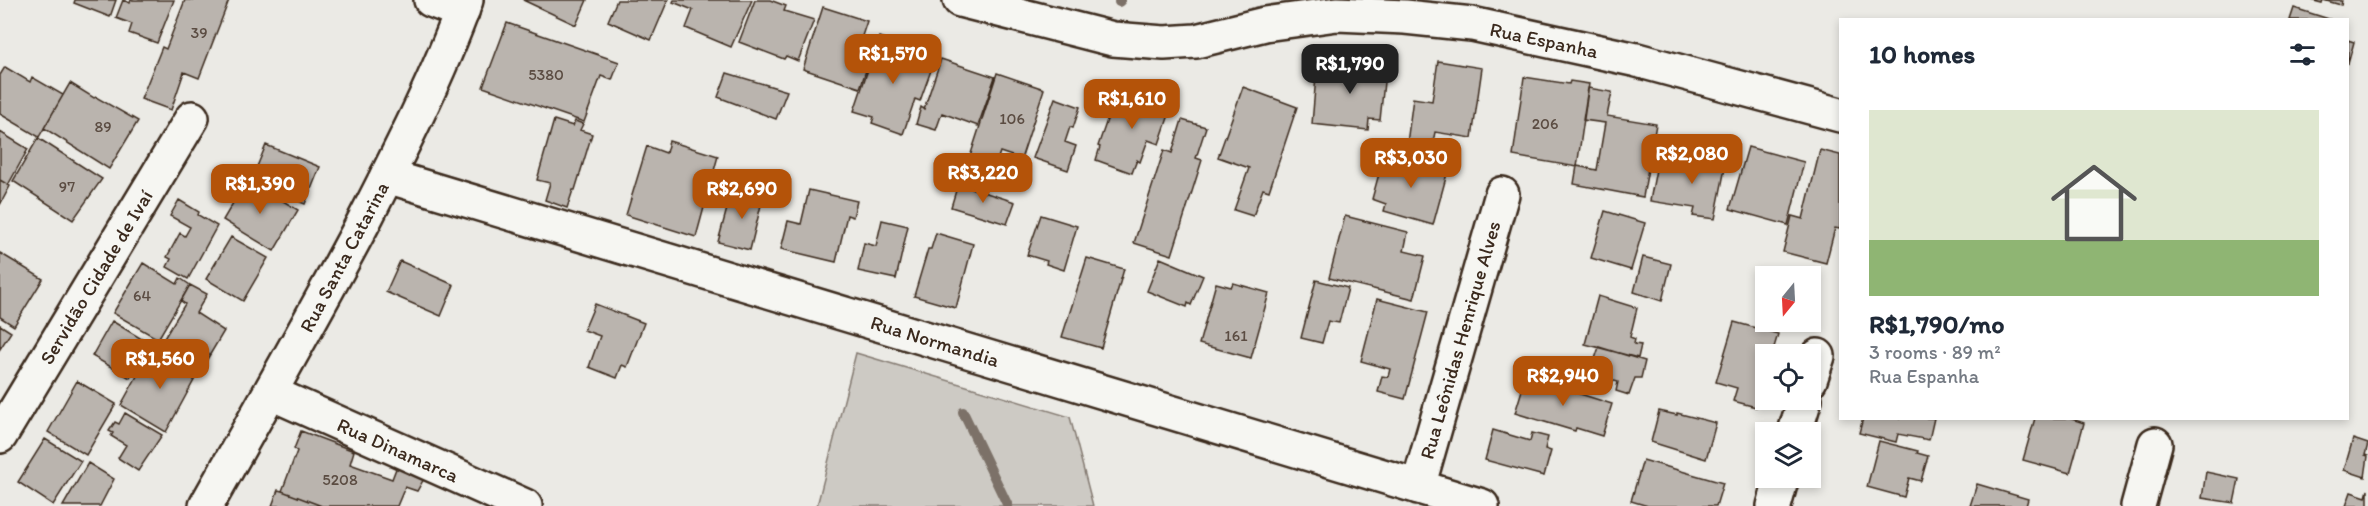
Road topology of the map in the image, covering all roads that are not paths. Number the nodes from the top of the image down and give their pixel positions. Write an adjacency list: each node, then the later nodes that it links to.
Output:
1 (431, 0): 3 (street)
2 (960, 0): 4 (street, Rua Espanha)
3 (464, 6): 6 (street, Rua Santa Catarina)
4 (1839, 115)
5 (192, 118): 9 (street, Servidão Cidade de Ivaí)
6 (387, 176): 8 (street, Rua Santa Catarina); 11 (street, Rua Normandia)
7 (1502, 194): 11 (street, Rua Leônidas Henrique Alves)
8 (271, 393): 13 (street, Rua Santa Catarina); 14 (street, Rua Dinamarca)
9 (0, 436)
10 (2155, 444): 17 (street)
11 (1418, 487): 15 (street, Rua Normandia)
12 (1779, 488): 16 (street)
13 (206, 506)
14 (525, 506)
15 (1482, 506)
16 (1774, 506)
17 (2138, 506)

